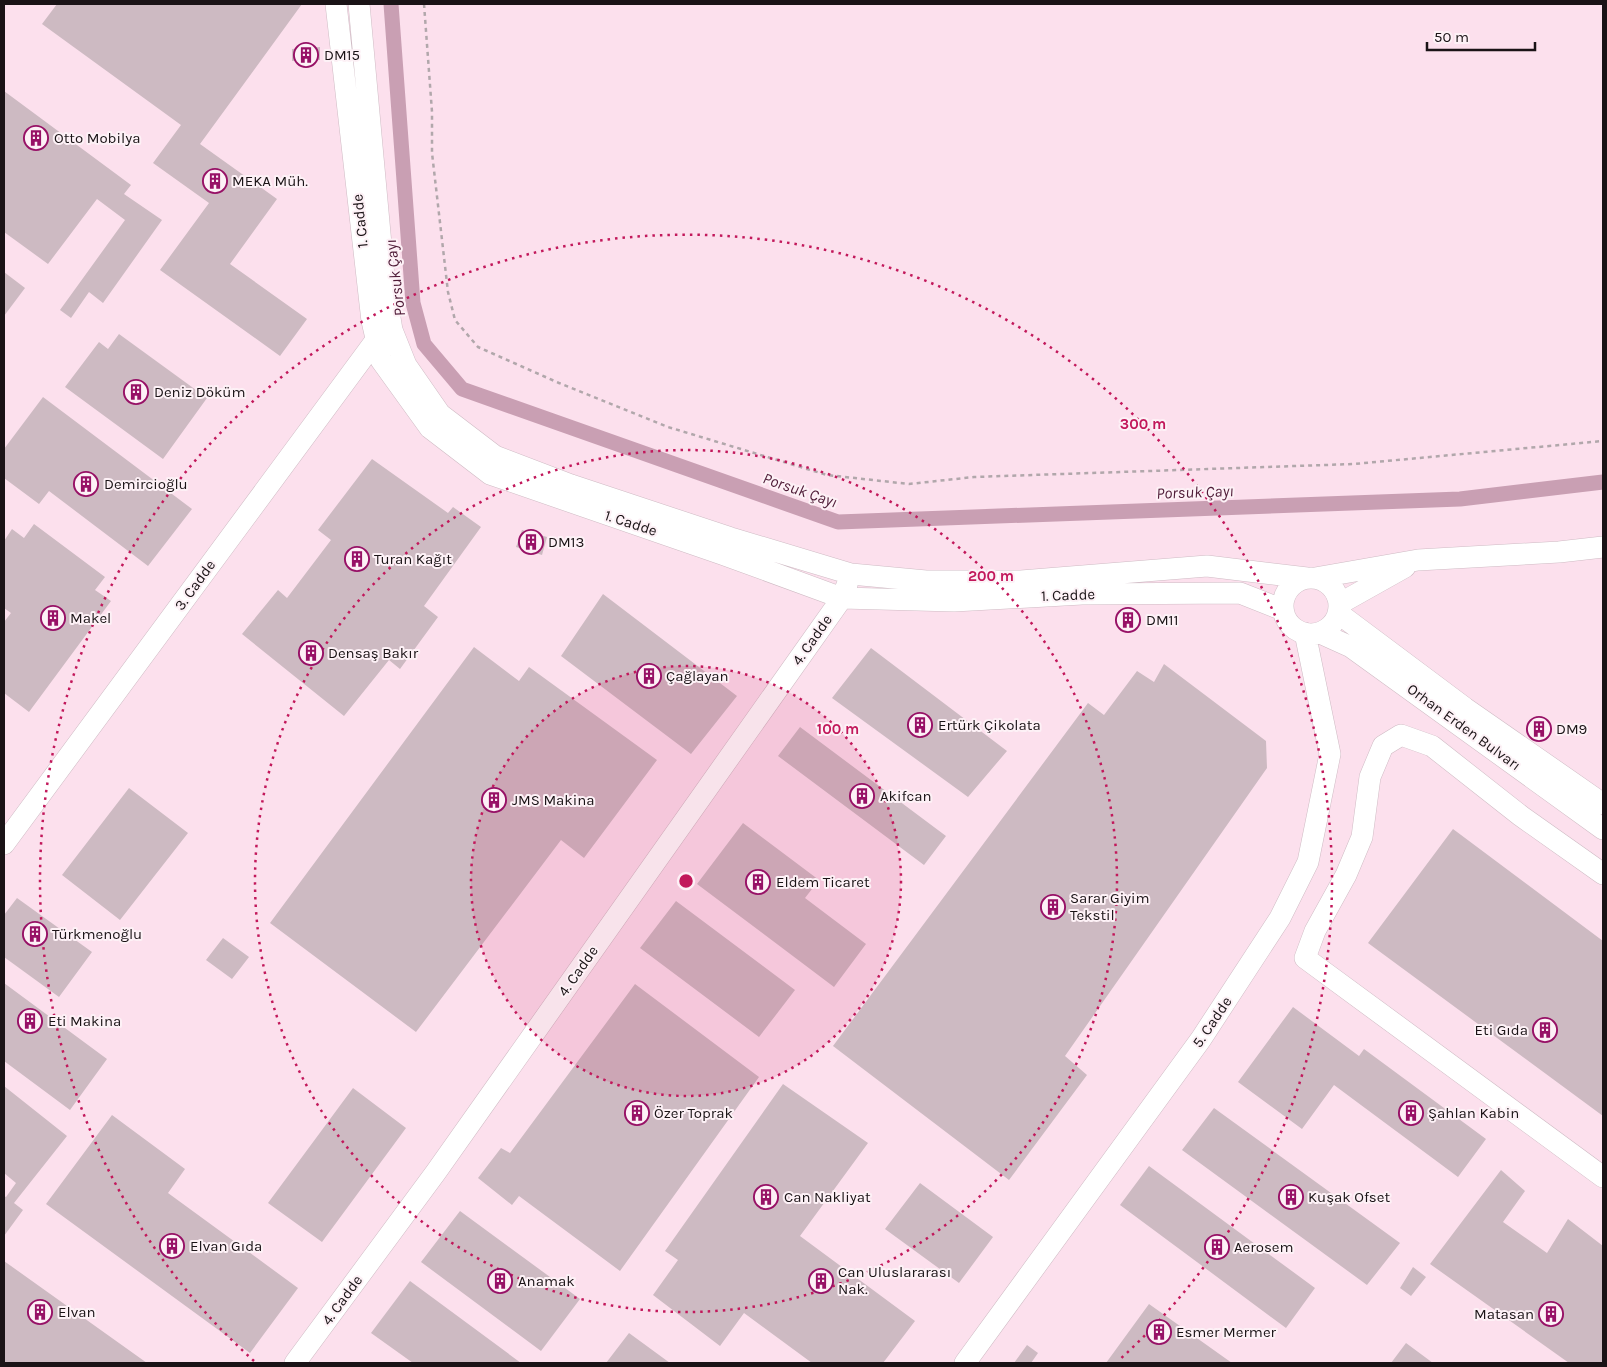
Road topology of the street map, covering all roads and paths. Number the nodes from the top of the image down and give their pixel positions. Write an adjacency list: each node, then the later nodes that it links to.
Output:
1 (336, 4): 4 (street, 1. Cadde)
2 (359, 4): 4 (street, 1. Cadde)
3 (424, 4): 5 (path)
4 (384, 335): 8 (street, 1. Cadde); 10 (street, 1. Cadde); 16 (street, 3. Cadde)
5 (1603, 441)
6 (1603, 547): 7 (street)
7 (1418, 560): 9 (street); 11 (street)
8 (851, 574): 9 (street, 1. Cadde); 10 (street, 4. Cadde)
9 (1311, 578): 11 (street, Orhan Erden Bulvarı); 12 (street)
10 (842, 598): 12 (street, 1. Cadde); 19 (street, 4. Cadde)
11 (1339, 609): 13 (street); 14 (street, Orhan Erden Bulvarı)
12 (1283, 610): 13 (street, Orhan Erden Bulvarı)
13 (1313, 633): 15 (street, Orhan Erden Bulvarı); 20 (street, 5. Cadde)
14 (1603, 804)
15 (1603, 828)
16 (4, 844)
17 (1603, 874): 18 (street)
18 (1603, 1176)
19 (295, 1363)
20 (965, 1363)

